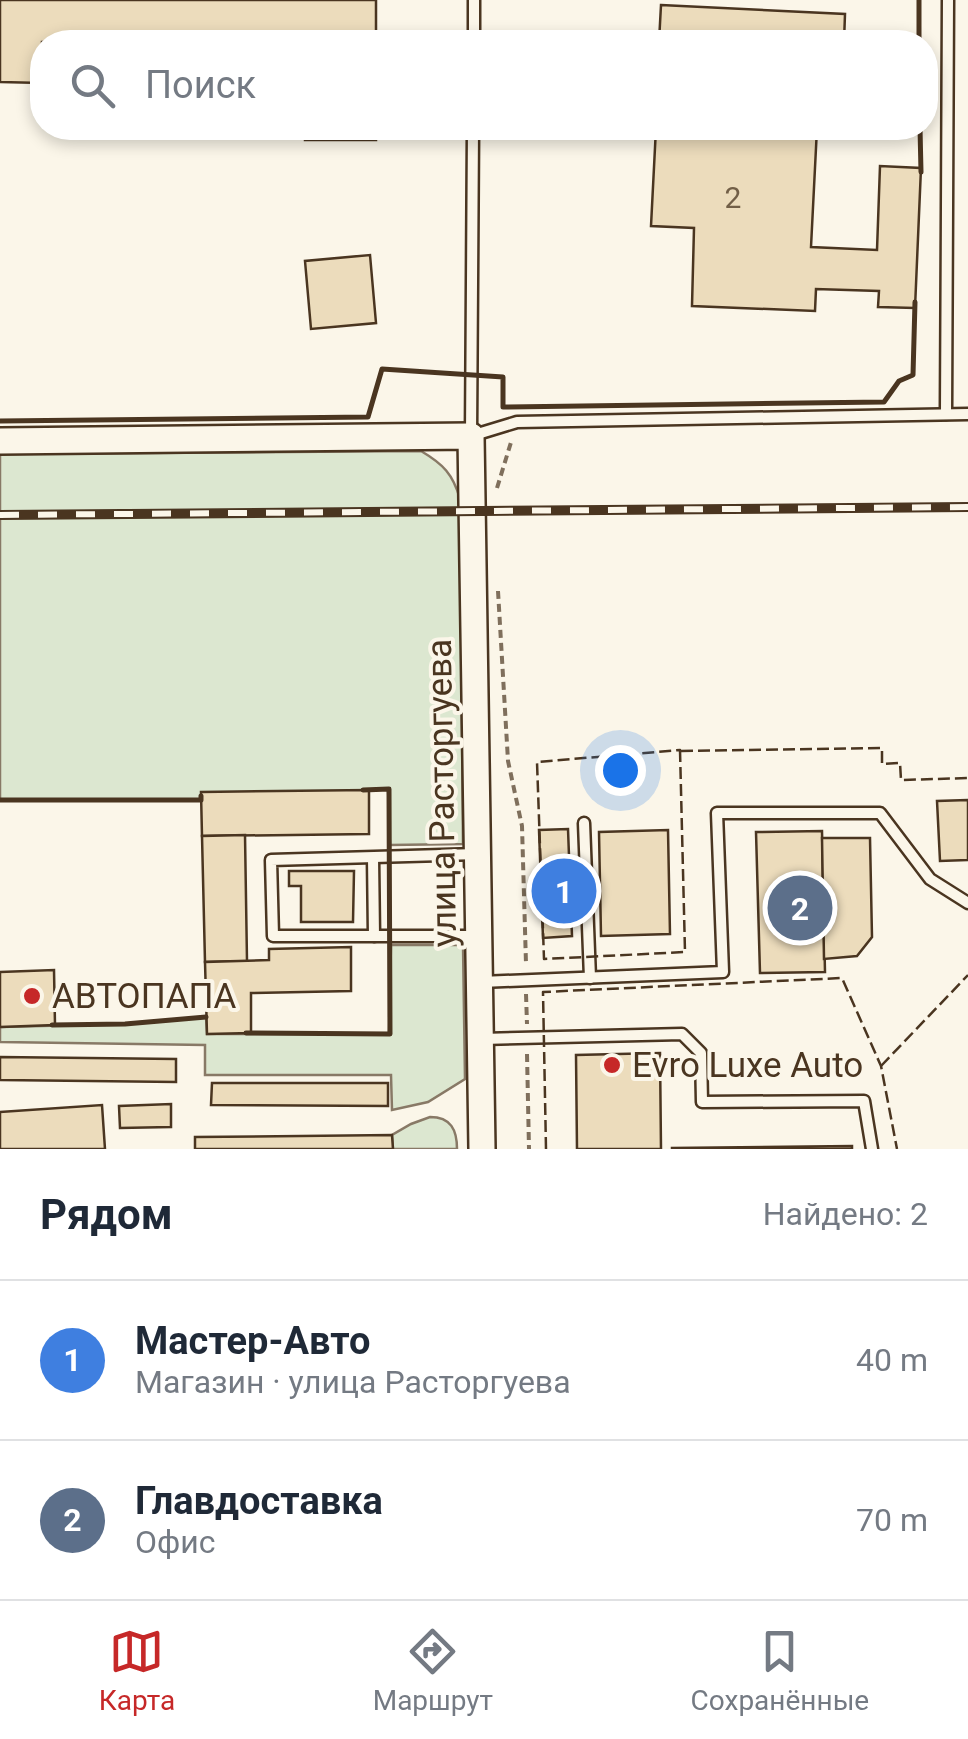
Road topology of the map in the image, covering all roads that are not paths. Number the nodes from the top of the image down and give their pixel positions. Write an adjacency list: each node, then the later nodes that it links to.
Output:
1 (474, 0): 3 (lane)
2 (948, 0): 5 (lane)
3 (474, 30)
4 (474, 140): 7 (lane)
5 (946, 414): 6 (lane); 7 (lane)
6 (968, 414)
7 (471, 436): 8 (street); 10 (street, улица Расторгуева)
8 (0, 441)
9 (584, 823): 15 (lane)
10 (478, 854): 11 (lane); 14 (street, улица Расторгуева)
11 (373, 858): 13 (lane); 13 (lane)
12 (968, 903): 15 (lane)
13 (374, 936): 14 (lane)
14 (479, 936): 16 (street, улица Расторгуева)
15 (590, 978): 16 (lane)
16 (480, 982): 17 (street, улица Расторгуева)
17 (481, 1038): 18 (street, улица Расторгуева); 19 (lane)
18 (482, 1149)
19 (872, 1149)

